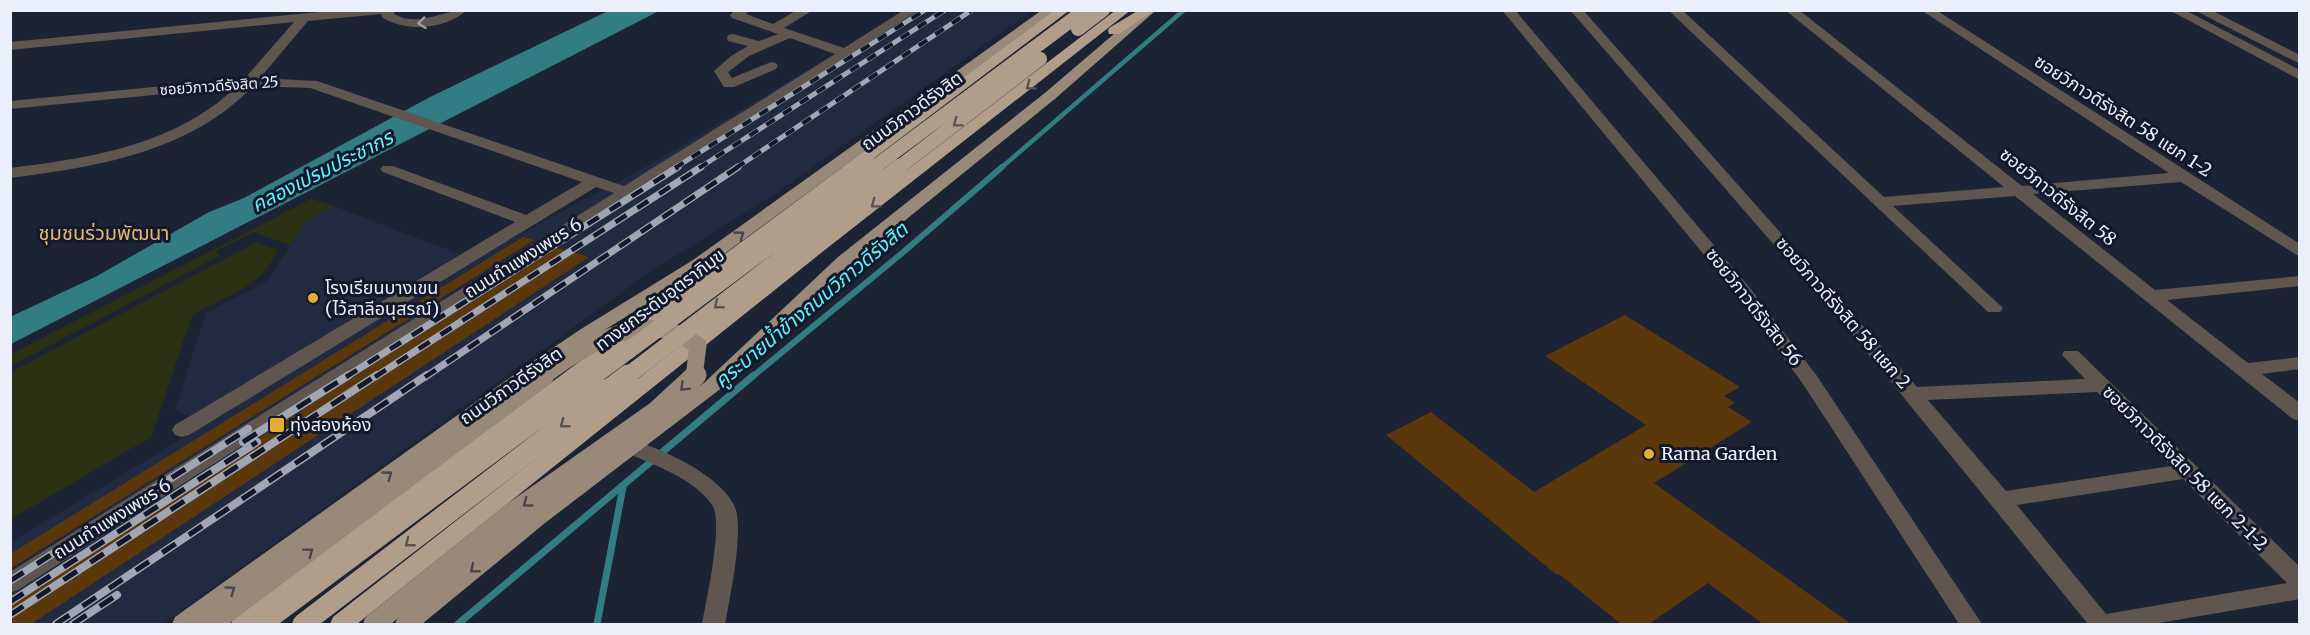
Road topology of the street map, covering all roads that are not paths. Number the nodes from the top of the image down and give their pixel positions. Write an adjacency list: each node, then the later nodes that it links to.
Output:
1 (254, 10): 22 (street)
2 (384, 10): 21 (street)
3 (390, 10): 20 (street, one-way to 3)
4 (744, 10): 23 (street)
5 (807, 10): 23 (street)
6 (913, 10): 29 (street, ถนนกำแพงเพชร 6)
7 (1053, 10): 28 (highway); 61 (main road, ถนนวิภาวดีรังสิต, one-way to 7)
8 (1064, 10): 28 (highway, ถนนวิภาวดีรังสิต)
9 (1085, 10): 64 (highway, ทางยกระดับอุตราภิมุข, bridge)
10 (1103, 10): 65 (highway, one-way to 65, bridge)
11 (1125, 10): 31 (highway)
12 (1149, 10): 31 (highway); 55 (main road)
13 (1508, 10): 70 (street, ซอยวิภาวดีรังสิต 56)
14 (1576, 10): 52 (street, ซอยวิภาวดีรังสิต 58 แยก 2)
15 (1674, 10): 42 (street)
16 (1791, 10): 40 (street, ซอยวิภาวดีรังสิต 58)
17 (1927, 10): 38 (street, ซอยวิภาวดีรังสิต 58 แยก 1-2)
18 (2175, 10): 33 (street)
19 (2202, 10): 30 (street)
20 (451, 12)
21 (304, 18): 22 (street); 34 (street)
22 (245, 23): 26 (street)
23 (776, 27): 24 (street)
24 (791, 33): 27 (street); 29 (street)
25 (733, 38): 27 (street)
26 (10, 46)
27 (761, 46): 32 (street)
28 (1014, 48): 63 (highway, ถนนวิภาวดีรังสิต)
29 (845, 53): 41 (street, ถนนกำแพงเพชร 6)
30 (2300, 60)
31 (1063, 61): 66 (highway, one-way to 66)
32 (771, 66)
33 (2300, 76)
34 (249, 82): 35 (street, ซอยวิภาวดีรังสิต 25); 37 (street); 39 (street, ซอยวิภาวดีรังสิต 25)
35 (10, 105)
36 (388, 169): 43 (street)
37 (10, 173)
38 (2182, 177): 40 (street); 44 (street, ซอยวิภาวดีรังสิต 58 แยก 1-2)
39 (594, 181): 41 (street, ซอยวิภาวดีรังสิต 25); 43 (street)
40 (2019, 191): 42 (street); 46 (street, ซอยวิภาวดีรังสิต 58)
41 (626, 192): 59 (street, ถนนกำแพงเพชร 6)
42 (1880, 202): 47 (street)
43 (528, 221): 54 (street)
44 (2300, 252)
45 (2300, 281): 46 (street)
46 (2150, 296): 50 (street, ซอยวิภาวดีรังสิต 58)
47 (1994, 308)
48 (2071, 355): 51 (street, ซอยวิภาวดีรังสิต 58 แยก 2-1-2)
49 (2300, 363): 50 (street)
50 (2243, 370): 53 (street, ซอยวิภาวดีรังสิต 58)
51 (2101, 385): 52 (street); 56 (street, ซอยวิภาวดีรังสิต 58 แยก 2-1-2)
52 (1912, 394): 57 (street, ซอยวิภาวดีรังสิต 58 แยก 2)
53 (2300, 414)
54 (182, 430)
55 (648, 455): 68 (main road, one-way to 68); 69 (street)
56 (2187, 471): 57 (street); 58 (street, ซอยวิภาวดีรังสิต 58 แยก 2-1-2)
57 (2001, 500): 71 (street, ซอยวิภาวดีรังสิต 58 แยก 2)
58 (2300, 582)
59 (10, 584)
60 (2300, 590): 71 (street)
61 (183, 624)
62 (211, 624): 67 (main road, one-way to 67, bridge)
63 (242, 624)
64 (261, 624)
65 (303, 624)
66 (341, 624)
67 (374, 624)
68 (406, 624)
69 (714, 624)
70 (1971, 624)
71 (2101, 624)

